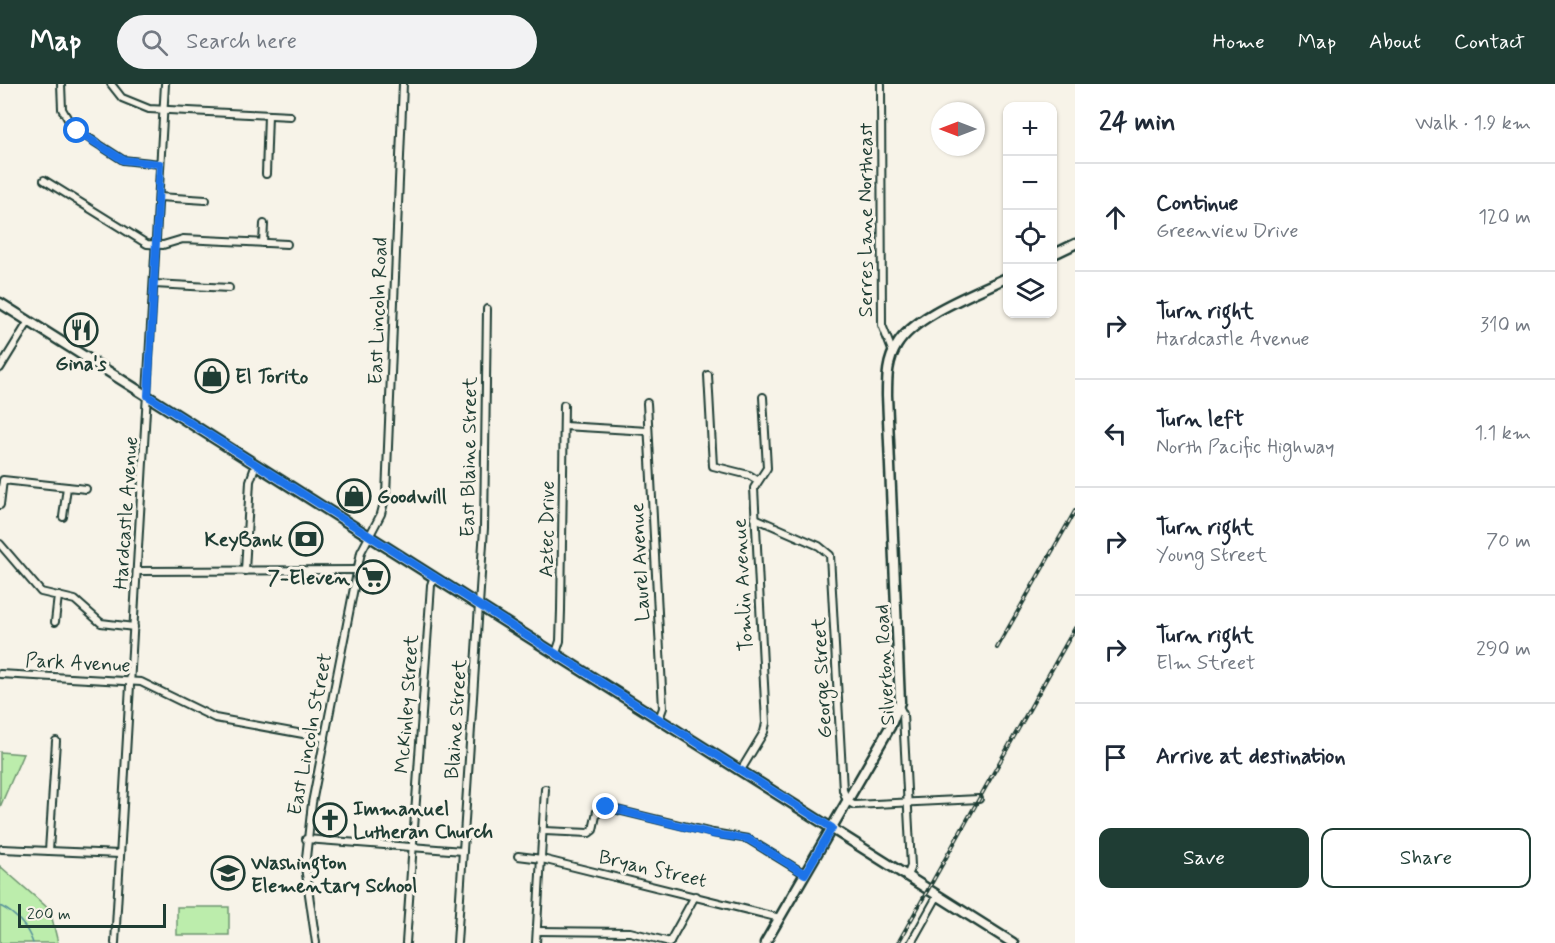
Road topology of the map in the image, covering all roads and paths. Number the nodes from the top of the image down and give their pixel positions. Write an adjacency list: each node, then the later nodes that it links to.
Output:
1 (62, 84): 9 (street)
2 (111, 84): 6 (street)
3 (165, 84): 6 (street, Hardcastle Avenue)
4 (403, 84): 42 (street, East Lincoln Road)
5 (881, 84): 26 (street, Serres Lane Northeast)
6 (164, 110): 7 (street); 9 (street, Hardcastle Avenue)
7 (268, 116): 8 (street); 10 (street)
8 (290, 116)
9 (160, 164): 12 (street, Hardcastle Avenue)
10 (266, 174)
11 (44, 180): 18 (street)
12 (159, 197): 13 (street); 18 (street, Hardcastle Avenue)
13 (206, 200)
14 (264, 224): 15 (street)
15 (262, 243): 16 (street); 18 (street)
16 (286, 244)
17 (1075, 244): 19 (main road)
18 (156, 245): 21 (street, Hardcastle Avenue)
19 (1057, 253)
20 (1003, 280): 26 (main road)
21 (154, 284): 22 (street); 29 (street, Hardcastle Avenue)
22 (229, 288)
23 (0, 303): 25 (main road)
24 (487, 309): 50 (street, East Blaine Street)
25 (29, 321): 27 (street); 29 (main road)
26 (893, 353): 56 (main road, Silverton Road)
27 (0, 368)
28 (708, 375): 36 (street)
29 (148, 396): 35 (main road); 46 (street, Hardcastle Avenue)
30 (764, 397): 36 (street, Tomlin Avenue)
31 (647, 403): 34 (street, Laurel Avenue)
32 (564, 405): 33 (street, Aztec Drive)
33 (564, 426): 34 (street); 53 (street, Aztec Drive)
34 (648, 431): 57 (street, Laurel Avenue)
35 (256, 464): 42 (main road); 47 (street)
36 (757, 480): 41 (street, Tomlin Avenue)
37 (67, 487): 38 (street); 39 (street); 40 (street)
38 (86, 489)
39 (0, 505)
40 (63, 517)
41 (754, 518): 60 (street, Tomlin Avenue); 63 (street, George Street)
42 (369, 535): 45 (street, East Lincoln Street); 48 (main road)
43 (0, 544): 44 (street)
44 (2, 552): 49 (street)
45 (357, 570): 47 (street); 58 (street, East Lincoln Street)
46 (138, 571): 47 (street); 52 (street, Hardcastle Avenue)
47 (245, 571)
48 (434, 576): 50 (main road); 69 (street, McKinley Street)
49 (58, 596): 51 (street); 52 (street)
50 (480, 605): 53 (main road); 71 (street, Blaine Street)
51 (55, 622)
52 (134, 627): 55 (street, Hardcastle Avenue)
53 (556, 653): 57 (main road)
54 (0, 674): 55 (street, Park Avenue)
55 (131, 681): 58 (street, Park Avenue); 72 (street, Hardcastle Avenue)
56 (899, 706): 63 (main road); 64 (street, Silverton Road)
57 (659, 719): 60 (main road)
58 (325, 738): 67 (street, East Lincoln Street)
59 (56, 741): 70 (street)
60 (741, 770): 65 (main road)
61 (545, 789): 66 (street)
62 (979, 799): 64 (street)
63 (847, 801): 64 (street); 65 (main road)
64 (908, 802): 76 (street, Silverton Road)
65 (832, 828): 75 (main road); 76 (main road)
66 (544, 831): 74 (street); 75 (street)
67 (306, 839): 69 (street); 83 (street, East Lincoln Street)
68 (2, 849): 70 (street)
69 (412, 849): 71 (street); 84 (street, McKinley Street)
70 (49, 851): 72 (street)
71 (463, 851): 85 (street, Blaine Street)
72 (120, 854): 82 (street, Hardcastle Avenue)
73 (518, 856): 74 (street, Bryan Street)
74 (542, 859): 78 (street, Bryan Street); 80 (street)
75 (805, 874): 79 (main road)
76 (907, 876): 77 (main road)
77 (938, 895): 88 (street); 89 (main road)
78 (695, 896): 79 (street, Bryan Street); 81 (street)
79 (780, 918): 87 (main road)
80 (537, 931): 81 (street); 86 (street)
81 (669, 942)
82 (115, 943)
83 (316, 943)
84 (406, 943)
85 (457, 943)
86 (536, 943)
87 (765, 943)
88 (911, 943)
89 (1013, 943)

